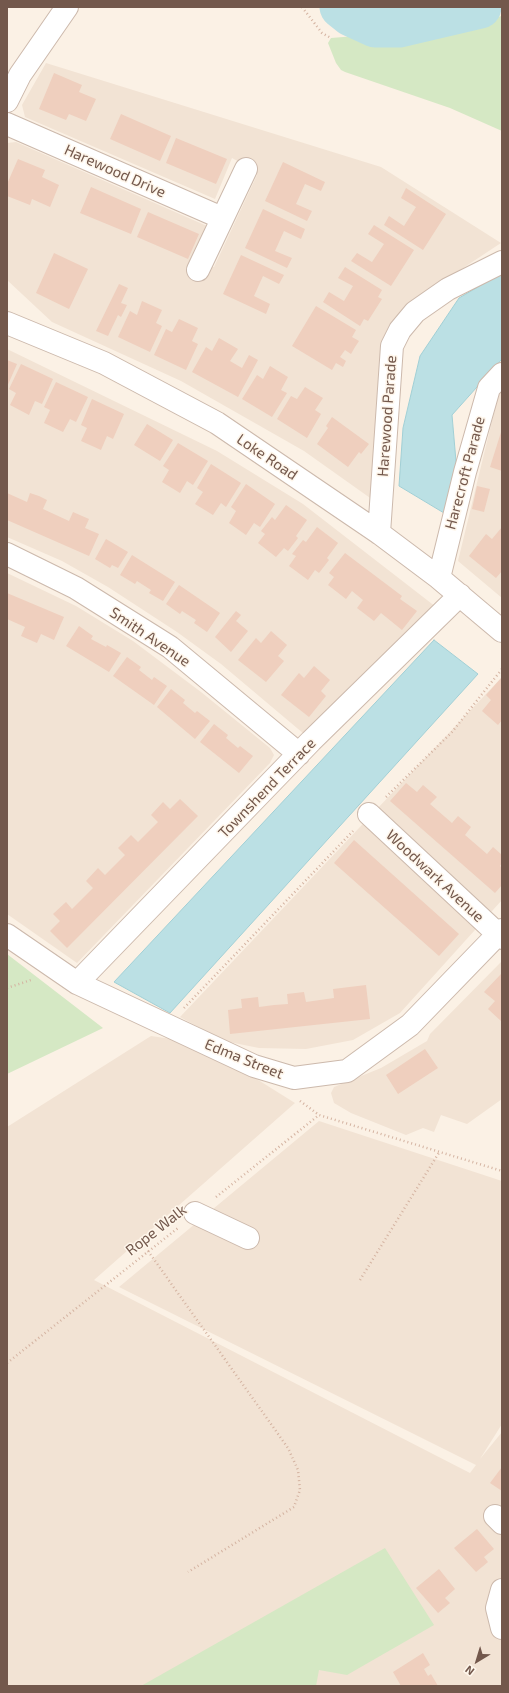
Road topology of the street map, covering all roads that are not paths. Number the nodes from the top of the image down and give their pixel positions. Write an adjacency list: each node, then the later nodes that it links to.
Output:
1 (64, 8): 2 (street)
2 (7, 101)
3 (7, 124): 5 (street, Harewood Drive)
4 (246, 169): 5 (street)
5 (222, 218): 7 (street)
6 (502, 262): 10 (street, Harewood Parade)
7 (198, 270)
8 (7, 323): 10 (street, Loke Road)
9 (502, 374): 12 (street, Harecroft Parade)
10 (379, 533): 12 (street, Loke Road)
11 (7, 554): 15 (street, Smith Avenue)
12 (439, 578): 13 (street, Loke Road)
13 (460, 596): 14 (street, Loke Road); 15 (street, Townshend Terrace)
14 (502, 631)
15 (305, 748): 19 (street, Townshend Terrace)
16 (369, 814): 17 (street, Woodwark Avenue)
17 (501, 934): 19 (street, Edma Street)
18 (7, 935): 19 (street, Edma Street)
19 (77, 983)
20 (195, 1213): 21 (street)
21 (248, 1238)
22 (502, 1590): 23 (street)
23 (502, 1628)

